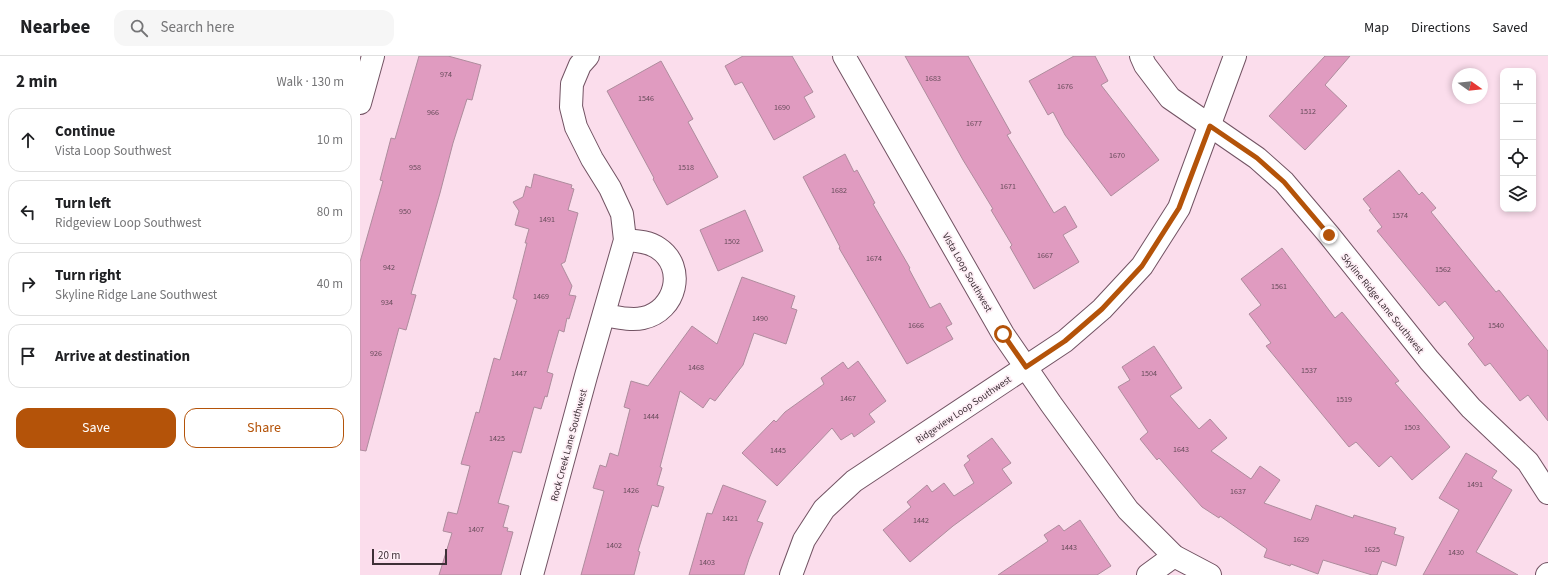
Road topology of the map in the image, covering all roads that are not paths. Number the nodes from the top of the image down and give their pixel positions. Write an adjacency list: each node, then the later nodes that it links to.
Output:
1 (373, 56): 6 (street)
2 (588, 56): 8 (street, Rock Creek Lane Southwest)
3 (844, 56): 10 (street, Vista Loop Southwest)
4 (1141, 56): 7 (street, Skyline Ridge Lane Southwest)
5 (1235, 56): 7 (street, Ridgeview Loop Southwest)
6 (360, 103)
7 (1210, 126): 10 (street, Ridgeview Loop Southwest); 11 (street, Skyline Ridge Lane Southwest)
8 (625, 240): 9 (street, Rock Creek Lane Southwest); 9 (street)
9 (604, 315): 13 (street, Rock Creek Lane Southwest)
10 (1026, 367): 12 (street, Vista Loop Southwest); 14 (street, Ridgeview Loop Southwest)
11 (1548, 493)
12 (1174, 556): 15 (street); 16 (street, Vista Loop Southwest)
13 (532, 575)
14 (791, 575)
15 (1148, 575)
16 (1210, 575)

